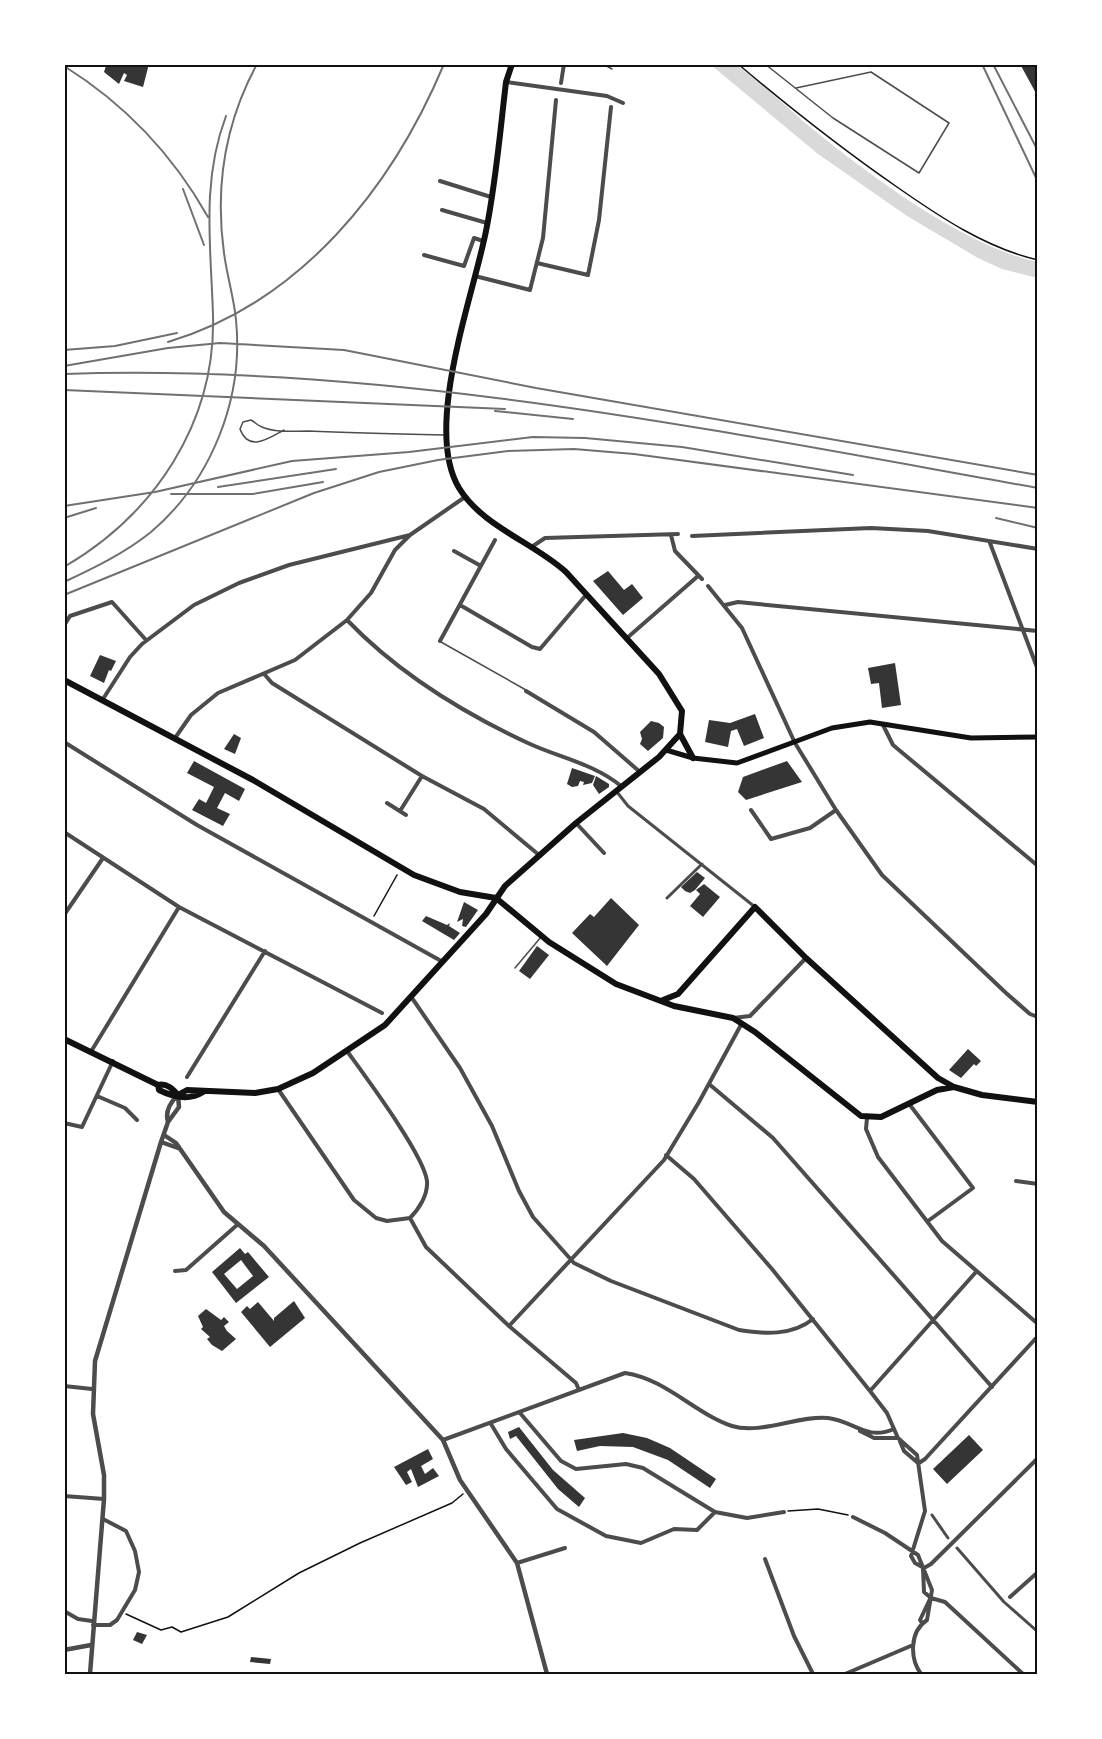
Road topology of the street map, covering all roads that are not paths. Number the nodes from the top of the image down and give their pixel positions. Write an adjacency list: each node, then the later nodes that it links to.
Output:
1 (512, 64): 6 (main road)
2 (564, 64): 7 (street)
3 (603, 64): 5 (lane)
4 (765, 64): 8 (lane)
5 (612, 69)
6 (506, 82): 10 (street); 13 (main road)
7 (561, 83)
8 (796, 88): 8 (lane)
9 (556, 100): 18 (street)
10 (623, 103)
11 (611, 107): 18 (street)
12 (440, 181): 13 (street)
13 (491, 197): 15 (main road)
14 (442, 210): 15 (street)
15 (487, 223): 16 (main road)
16 (483, 241): 17 (street); 19 (main road)
17 (424, 255)
18 (537, 263): 19 (street)
19 (475, 276): 21 (main road)
20 (284, 430): 20 (lane); 21 (lane)
21 (446, 435): 22 (main road)
22 (465, 497): 24 (street); 29 (main road)
23 (678, 534): 25 (street)
24 (410, 535): 38 (street); 43 (street)
25 (671, 535): 29 (street); 33 (street)
26 (692, 536): 28 (street)
27 (495, 540): 32 (street)
28 (990, 543): 30 (street); 40 (street)
29 (534, 546): 35 (main road)
30 (1038, 549)
31 (454, 551): 32 (street)
32 (481, 566): 36 (street)
33 (700, 577): 34 (lane); 42 (street)
34 (708, 586): 37 (street)
35 (586, 595): 36 (street); 42 (main road)
36 (460, 605): 44 (street)
37 (725, 605): 40 (street); 55 (street)
38 (347, 620): 46 (street); 60 (street)
39 (65, 624): 43 (street)
40 (1021, 628): 41 (street); 45 (street)
41 (1038, 631)
42 (626, 639): 51 (main road)
43 (146, 640): 49 (street)
44 (440, 641): 48 (lane)
45 (1038, 670)
46 (265, 675): 53 (street); 59 (street)
47 (64, 680): 49 (main road)
48 (526, 691): 58 (street)
49 (103, 699): 53 (main road)
50 (883, 724): 52 (main road); 55 (main road); 72 (street)
51 (680, 734): 56 (main road); 57 (main road)
52 (1038, 737)
53 (175, 738): 73 (main road)
54 (64, 742): 81 (street)
55 (795, 743): 57 (main road); 63 (street)
56 (666, 750): 57 (main road); 58 (main road)
57 (693, 758)
58 (640, 772): 60 (main road)
59 (422, 776): 64 (street); 69 (street)
60 (620, 789): 66 (main road); 71 (street)
61 (387, 803): 64 (street)
62 (751, 810): 63 (street)
63 (836, 810): 88 (street)
64 (400, 811): 65 (street)
65 (406, 815)
66 (576, 823): 68 (street); 69 (main road)
67 (64, 832): 70 (street)
68 (604, 853)
69 (539, 855): 73 (main road)
70 (103, 858): 75 (street); 77 (street)
71 (702, 864): 74 (street); 76 (street)
72 (1038, 866)
73 (496, 898): 78 (main road); 81 (main road)
74 (667, 898)
75 (179, 907): 79 (street); 93 (street)
76 (755, 907): 80 (main road); 83 (main road)
77 (64, 915)
78 (542, 937): 82 (lane); 85 (main road)
79 (265, 951): 87 (street); 96 (street)
80 (806, 958): 89 (street); 97 (main road)
81 (443, 962): 84 (main road)
82 (515, 968)
83 (678, 994): 85 (main road); 86 (main road)
84 (412, 998): 90 (main road); 120 (street)
85 (663, 1000): 86 (main road)
86 (679, 1005): 89 (main road)
87 (382, 1013): 90 (lane)
88 (1038, 1017)
89 (733, 1018): 91 (main road)
90 (392, 1019): 94 (main road)
91 (742, 1023): 98 (street); 107 (main road)
92 (64, 1039): 93 (main road)
93 (92, 1050): 95 (main road)
94 (347, 1051): 100 (main road); 117 (street)
95 (113, 1061): 103 (main road); 104 (street)
96 (187, 1077)
97 (938, 1078): 99 (main road); 101 (main road)
98 (709, 1084): 114 (street); 124 (street)
99 (954, 1087): 101 (main road); 105 (main road)
100 (278, 1089): 102 (main road); 117 (street)
101 (938, 1090): 106 (main road)
102 (203, 1092): 103 (main road); 103 (main road)
103 (178, 1095): 109 (street); 109 (street)
104 (97, 1096): 108 (street); 110 (street)
105 (1038, 1102)
106 (910, 1105): 107 (main road); 118 (street)
107 (867, 1118): 118 (street)
108 (137, 1120)
109 (168, 1122): 111 (street)
110 (64, 1123)
111 (164, 1135): 112 (street); 113 (street)
112 (161, 1142): 113 (street); 130 (street)
113 (179, 1148): 119 (street)
114 (666, 1155): 120 (street); 123 (street)
115 (1016, 1181): 116 (street)
116 (1038, 1184)
117 (410, 1218): 126 (street)
118 (928, 1221): 122 (street)
119 (237, 1225): 121 (street); 138 (street)
120 (572, 1260): 123 (street); 126 (street)
121 (175, 1271)
122 (976, 1272): 124 (street); 125 (street)
123 (813, 1319): 132 (street)
124 (933, 1320): 129 (street); 132 (street)
125 (1038, 1324)
126 (509, 1326): 131 (street)
127 (1038, 1336): 129 (street)
128 (64, 1386): 130 (street)
129 (992, 1387): 140 (street)
130 (92, 1389): 142 (street)
131 (579, 1390): 133 (street); 135 (street)
132 (870, 1391): 136 (street)
133 (520, 1413): 134 (street); 143 (street)
134 (491, 1424): 138 (street); 143 (street)
135 (857, 1429): 136 (street); 137 (street)
136 (894, 1429): 137 (street)
137 (898, 1437): 140 (street); 140 (street)
138 (443, 1440): 153 (street)
139 (1038, 1458): 154 (street)
140 (919, 1463): 151 (street)
141 (64, 1496): 142 (street)
142 (104, 1499): 147 (street)
143 (715, 1512): 144 (street)
144 (784, 1512)
145 (932, 1515): 148 (street)
146 (853, 1517): 151 (street)
147 (103, 1519): 159 (street); 159 (street)
148 (948, 1538)
149 (565, 1548): 153 (street)
150 (957, 1548): 160 (street)
151 (914, 1551): 154 (street)
152 (765, 1559): 166 (street)
153 (517, 1563): 165 (street)
154 (924, 1568): 157 (street)
155 (1038, 1572): 156 (street)
156 (1010, 1597)
157 (931, 1598): 162 (street); 169 (street)
158 (64, 1611): 159 (street)
159 (92, 1623): 161 (street)
160 (1038, 1632)
161 (91, 1645): 163 (street); 164 (street)
162 (913, 1645): 167 (street); 168 (street)
163 (64, 1650)
164 (90, 1674)
165 (547, 1674)
166 (813, 1674)
167 (845, 1674)
168 (921, 1674)
169 (1023, 1674)

